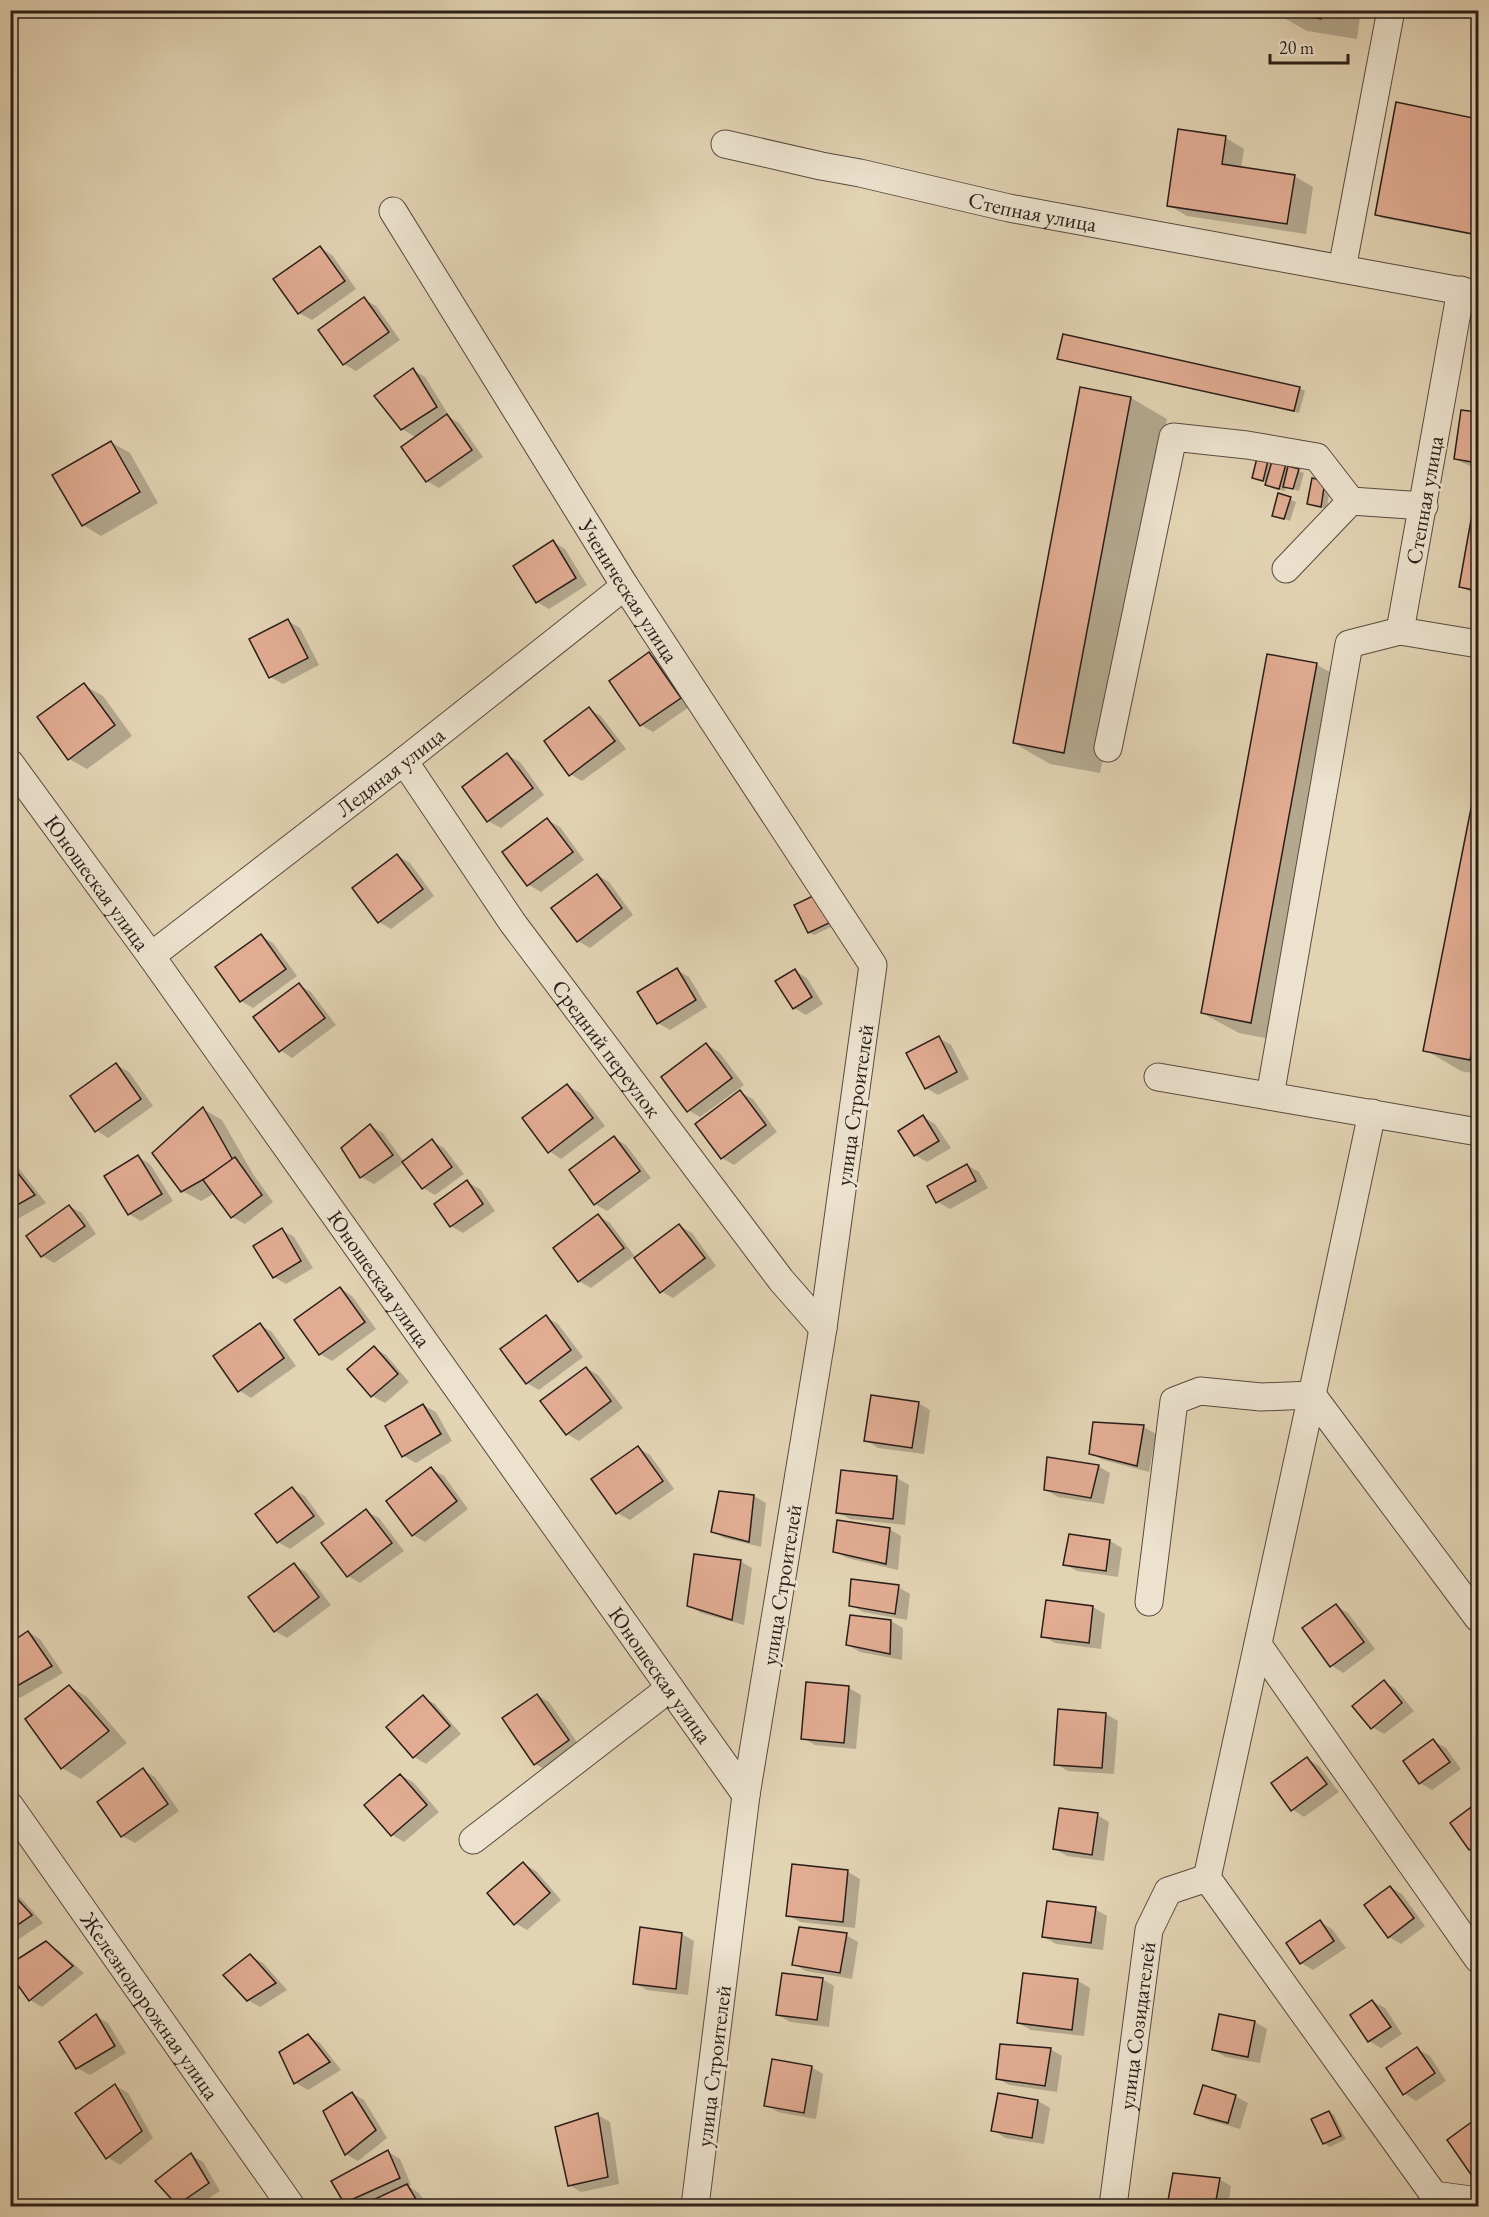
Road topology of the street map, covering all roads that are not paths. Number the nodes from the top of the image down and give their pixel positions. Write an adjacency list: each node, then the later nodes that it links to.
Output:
1 (1391, 10): 4 (street)
2 (725, 144): 4 (street, Степная улица)
3 (393, 211): 9 (street, Ученическая улица)
4 (1342, 269): 5 (street, Степная улица)
5 (1470, 292): 7 (street, Степная улица)
6 (1351, 501): 7 (street); 8 (street); 12 (street)
7 (1424, 506): 10 (street, Степная улица)
8 (1286, 569)
9 (625, 585): 13 (street, Ледяная улица); 16 (street, Ученическая улица)
10 (1400, 631): 11 (street); 18 (street)
11 (1479, 644)
12 (1108, 748)
13 (404, 761): 15 (street, Ледяная улица); 21 (street, Средний переулок)
14 (10, 763): 15 (street, Юношеская улица)
15 (152, 956): 26 (street, Юношеская улица)
16 (873, 965): 21 (street, улица Строителей)
17 (1158, 1077): 18 (street)
18 (1270, 1096): 19 (street)
19 (1372, 1113): 20 (street); 22 (street)
20 (1479, 1132)
21 (823, 1328): 27 (street, улица Строителей)
22 (1312, 1395): 23 (street); 24 (street); 25 (street)
23 (1149, 1602)
24 (1479, 1618)
25 (1258, 1645): 30 (street); 31 (street)
26 (670, 1688): 27 (street, Юношеская улица); 29 (street)
27 (746, 1795): 34 (street, улица Строителей)
28 (12, 1813): 33 (street, Железнодорожная улица)
29 (473, 1840)
30 (1207, 1878): 32 (street); 35 (street, улица Созидателей)
31 (1479, 1959)
32 (1479, 2201)
33 (291, 2206)
34 (695, 2206)
35 (1113, 2206)

